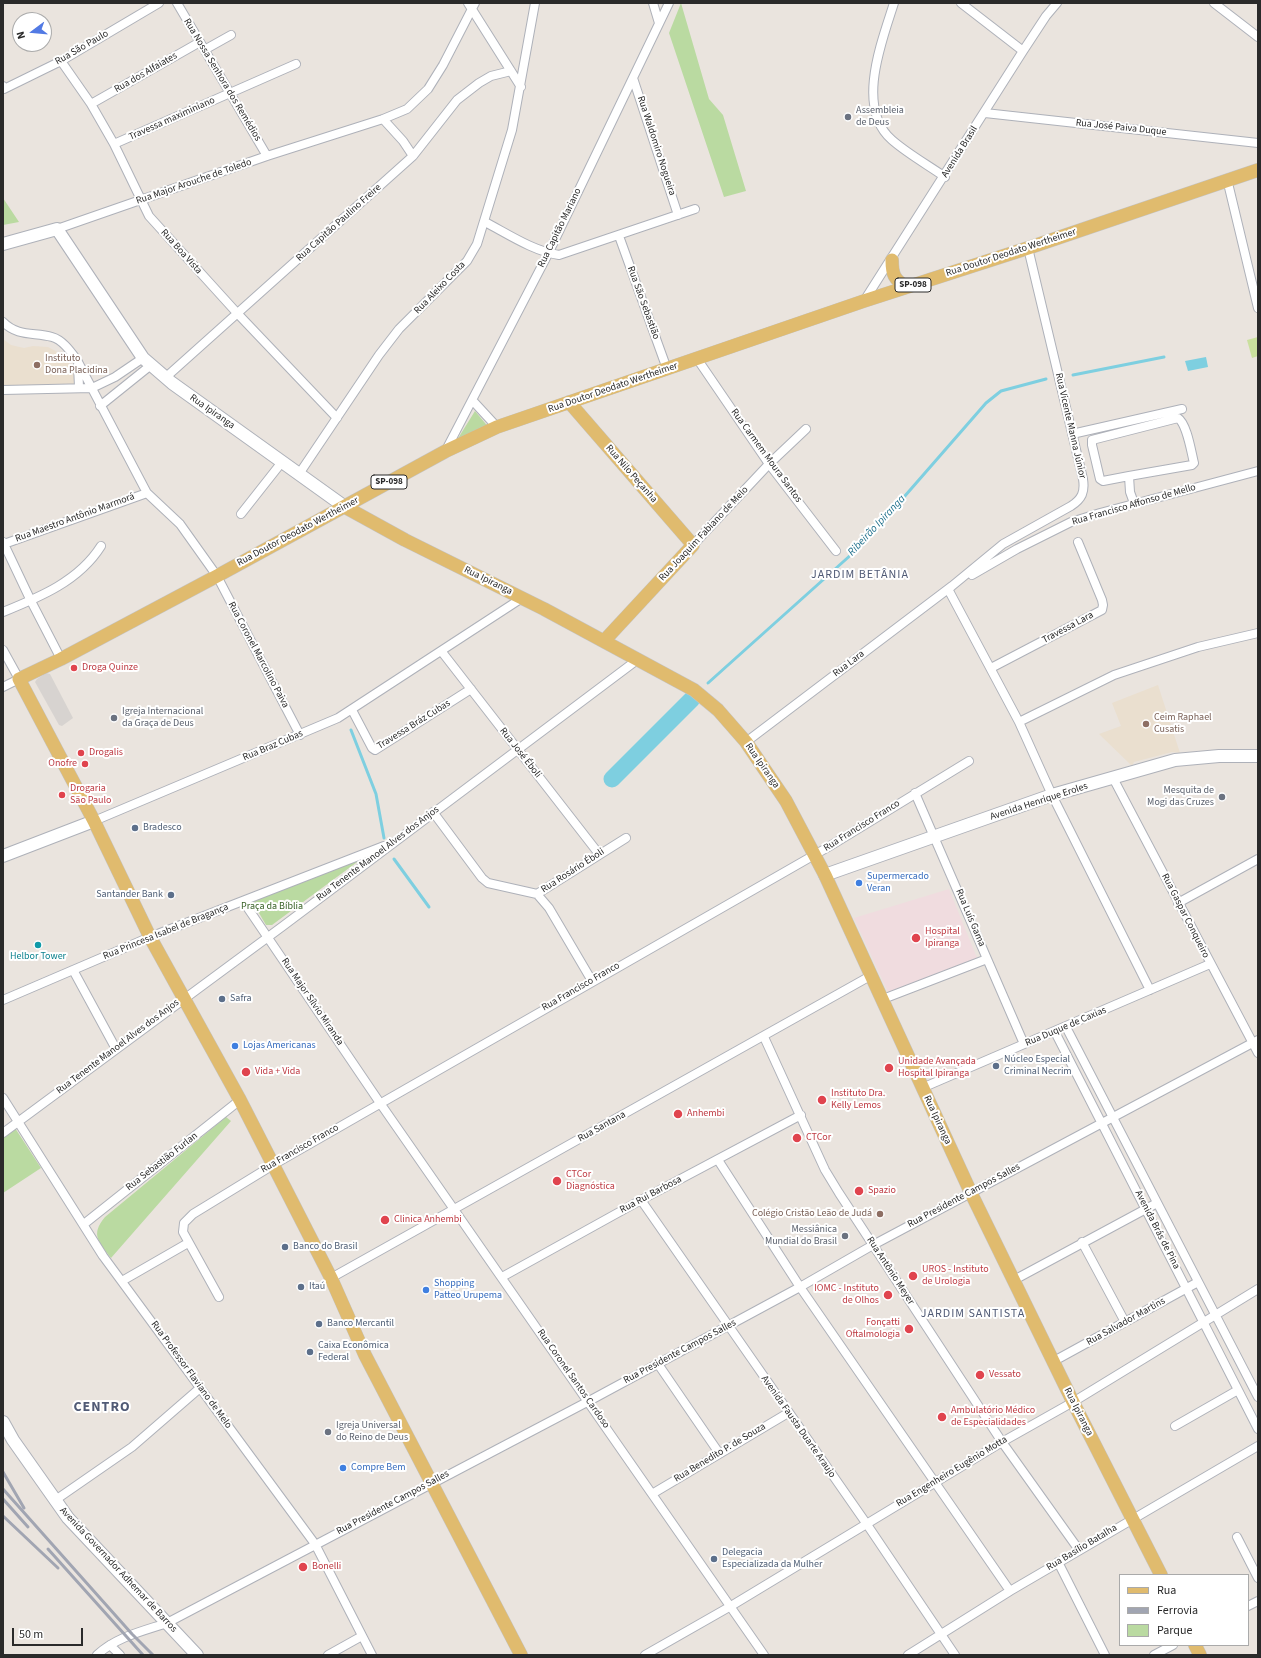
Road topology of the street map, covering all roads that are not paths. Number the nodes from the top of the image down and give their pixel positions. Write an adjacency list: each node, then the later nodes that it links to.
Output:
1 (159, 3): 17 (street, Rua São Paulo)
2 (535, 3): 21 (street, Rua Aleixo Costa)
3 (653, 3): 11 (street)
4 (669, 3): 11 (street, Rua Capitão Mariano)
5 (894, 3): 32 (street)
6 (961, 3): 16 (street)
7 (1057, 3): 16 (street, Avenida Brasil)
8 (1214, 3): 13 (street)
9 (179, 4): 14 (street, Rua Nossa Senhora dos Remédios)
10 (472, 5): 19 (street); 26 (street, Rua Major Arouche de Toledo)
11 (659, 23): 20 (street, Rua Capitão Mariano)
12 (231, 35): 15 (street)
13 (1258, 37)
14 (200, 42): 15 (street, Rua Nossa Senhora dos Remédios); 24 (street, Rua dos Alfaiates)
15 (206, 49): 23 (street, Rua Nossa Senhora dos Remédios)
16 (1023, 51): 25 (street, Avenida Brasil)
17 (61, 61): 22 (street, Rua São Paulo); 24 (street, Rua Boa Vista)
18 (296, 64): 23 (street, Travessa maximiniano)
19 (511, 71): 21 (street); 30 (street, Rua Capitão Paulino Freire)
20 (633, 78): 36 (street, Rua Waldomiro Nogueira); 42 (street, Rua Capitão Mariano)
21 (521, 87): 37 (street, Rua Aleixo Costa)
22 (3, 88)
23 (230, 94): 28 (street, Travessa maximiniano); 29 (street, Rua Nossa Senhora dos Remédios)
24 (91, 104): 28 (street, Rua Boa Vista)
25 (985, 113): 27 (street, Rua José Paiva Duque); 32 (street, Avenida Brasil)
26 (383, 119): 29 (street, Rua Major Arouche de Toledo); 30 (street)
27 (1258, 143)
28 (114, 144): 34 (street, Rua Boa Vista)
29 (267, 156): 34 (street, Rua Major Arouche de Toledo)
30 (412, 156): 47 (street, Rua Capitão Paulino Freire)
31 (1258, 170): 33 (main road, Rua Doutor Deodato Wertheimer / SP-098)
32 (945, 177): 43 (street, Avenida Brasil)
33 (1227, 180): 41 (main road, Rua Doutor Deodato Wertheimer / SP-098); 46 (street)
34 (141, 200): 38 (street, Rua Major Arouche de Toledo); 47 (street, Rua Boa Vista)
35 (695, 209): 36 (street)
36 (678, 215): 39 (street)
37 (485, 222): 42 (street); 61 (street, Rua Aleixo Costa)
38 (57, 229): 40 (main road, Rua Major Arouche de Toledo); 51 (main road, Rua Ipiranga)
39 (619, 236): 42 (street); 52 (street, Rua São Sebastião)
40 (4, 244)
41 (1028, 248): 44 (main road, Rua Doutor Deodato Wertheimer / SP-098); 64 (street, Rua Vicente Manna Júnior)
42 (548, 254): 57 (street, Rua Capitão Mariano)
43 (892, 260): 44 (main road); 45 (street, Avenida Brasil)
44 (907, 288): 45 (main road, Rua Doutor Deodato Wertheimer / SP-098)
45 (864, 301): 50 (main road, Rua Doutor Deodato Wertheimer / SP-098)
46 (1258, 308)
47 (237, 313): 53 (street, Rua Capitão Paulino Freire); 61 (street, Rua Boa Vista)
48 (3, 322): 49 (street, Rua Coronel Marcolino Paiva)
49 (77, 360): 54 (street); 55 (street, Rua Coronel Marcolino Paiva)
50 (698, 360): 52 (main road, Rua Doutor Deodato Wertheimer / SP-098); 67 (street, Rua Carmem Moura Santos)
51 (147, 361): 53 (main road, Rua Ipiranga); 55 (street); 59 (street)
52 (667, 369): 58 (main road, Rua Doutor Deodato Wertheimer / SP-098)
53 (165, 378): 66 (main road, Rua Ipiranga)
54 (79, 387): 55 (street); 56 (street)
55 (92, 388): 59 (street, Rua Coronel Marcolino Paiva)
56 (3, 390)
57 (473, 401): 62 (street); 65 (street, Rua Capitão Mariano)
58 (569, 402): 62 (main road, Rua Doutor Deodato Wertheimer / SP-098); 78 (main road, Rua Nilo Peçanha)
59 (100, 406): 71 (street, Rua Coronel Marcolino Paiva)
60 (1182, 409): 64 (street)
61 (337, 418): 69 (street, Rua Aleixo Costa)
62 (497, 427): 65 (main road, Rua Doutor Deodato Wertheimer / SP-098)
63 (806, 429): 67 (street, Rua Joaquim Fabiano de Melo)
64 (1072, 434): 81 (street, Rua Vicente Manna Júnior)
65 (446, 451): 73 (main road, Rua Doutor Deodato Wertheimer / SP-098)
66 (282, 462): 69 (main road, Rua Ipiranga); 74 (street)
67 (769, 464): 78 (street, Rua Joaquim Fabiano de Melo); 79 (street, Rua Carmem Moura Santos)
68 (1258, 471): 72 (street, Rua Francisco Affonso de Mello)
69 (299, 474): 73 (main road, Rua Ipiranga)
70 (1129, 476): 70 (street); 72 (street)
71 (147, 493): 76 (street, Rua Maestro Antônio Marmorá); 80 (street, Rua Coronel Marcolino Paiva)
72 (1134, 503): 81 (street, Rua Francisco Affonso de Mello)
73 (345, 507): 80 (main road, Rua Doutor Deodato Wertheimer / SP-098); 82 (main road, Rua Ipiranga)
74 (241, 514)
75 (1078, 542): 91 (street, Travessa Lara)
76 (3, 543): 83 (street)
77 (101, 546): 83 (street)
78 (693, 546): 86 (main road, Rua Joaquim Fabiano de Melo)
79 (836, 551)
80 (217, 576): 89 (main road, Rua Doutor Deodato Wertheimer / SP-098); 97 (street, Rua Coronel Marcolino Paiva)
81 (950, 588): 91 (street); 98 (street, Rua Lara)
82 (522, 598): 86 (main road, Rua Ipiranga); 88 (street, Rua Braz Cubas)
83 (31, 601): 84 (street); 89 (street)
84 (3, 612)
85 (1258, 633): 96 (street)
86 (604, 641): 90 (main road, Rua Ipiranga)
87 (3, 650): 92 (street)
88 (442, 652): 94 (street, Rua José Éboli); 95 (street, Rua Braz Cubas)
89 (61, 659): 92 (main road, Rua Doutor Deodato Wertheimer / SP-098)
90 (637, 660): 98 (main road, Rua Ipiranga); 99 (street, Rua Tenente Manoel Alves dos Anjos)
91 (991, 668): 96 (street)
92 (19, 679): 93 (street, Rua Doutor Deodato Wertheimer / SP-098); 106 (main road)
93 (3, 687)
94 (471, 689): 95 (street, Travessa Bráz Cubas); 99 (street, Rua José Éboli)
95 (352, 710): 97 (street, Rua Braz Cubas)
96 (1019, 722): 104 (street)
97 (300, 735): 106 (street, Rua Braz Cubas)
98 (746, 742): 111 (main road, Rua Ipiranga)
99 (517, 750): 105 (street, Rua Tenente Manoel Alves dos Anjos); 110 (street, Rua José Éboli)
100 (1258, 756): 102 (main road, Avenida Henrique Eroles)
101 (969, 761): 103 (street, Rua Francisco Franco)
102 (1113, 778): 104 (main road, Avenida Henrique Eroles); 117 (street, Rua Gaspar Conqueiro)
103 (915, 793): 107 (street, Rua Luís Gama); 111 (street, Rua Francisco Franco)
104 (1052, 796): 107 (main road, Avenida Henrique Eroles); 125 (street)
105 (433, 812): 109 (street, Rua Tenente Manoel Alves dos Anjos); 115 (street, Rua Rosário Éboli)
106 (94, 821): 112 (main road, Rua Braz Cubas); 118 (main road)
107 (935, 837): 114 (main road, Avenida Henrique Eroles); 120 (street, Rua Luís Gama)
108 (626, 838): 110 (street, Rua Rosário Éboli)
109 (396, 840): 116 (street, Rua Princesa Isabel de Bragança); 119 (street, Rua Tenente Manoel Alves dos Anjos)
110 (599, 854): 115 (street, Rua Rosário Éboli)
111 (815, 854): 114 (main road, Rua Ipiranga); 124 (street, Rua Francisco Franco)
112 (3, 856)
113 (1258, 859): 117 (street)
114 (825, 875): 123 (main road, Rua Ipiranga)
115 (537, 894): 124 (street)
116 (243, 901): 118 (street, Rua Princesa Isabel de Bragança); 119 (street, Rua Major Sílvio Miranda)
117 (1178, 903): 121 (street, Rua Gaspar Conqueiro)
118 (150, 937): 122 (street, Rua Princesa Isabel de Bragança); 126 (main road)
119 (268, 937): 126 (street, Rua Tenente Manoel Alves dos Anjos); 139 (street, Rua Major Sílvio Miranda)
120 (987, 959): 127 (street); 133 (street, Rua Luís Gama)
121 (1210, 964): 125 (street, Rua Duque de Caxias); 132 (street, Rua Gaspar Conqueiro)
122 (73, 970): 128 (street, Rua Princesa Isabel de Bragança); 134 (street)
123 (872, 975): 127 (main road, Rua Ipiranga); 131 (street, Rua Santana)
124 (592, 981): 139 (street, Rua Francisco Franco)
125 (1150, 990): 129 (street, Rua Duque de Caxias)
126 (184, 998): 134 (street, Rua Tenente Manoel Alves dos Anjos); 138 (main road)
127 (883, 999): 136 (main road, Rua Ipiranga)
128 (3, 1000)
129 (1066, 1027): 130 (street, Rua Duque de Caxias); 141 (street, Avenida Brás de Pina)
130 (1055, 1032): 133 (street, Rua Duque de Caxias); 143 (street, Avenida Brás de Pina)
131 (764, 1037): 140 (street, Rua Antônio Meyer); 150 (street, Rua Santana)
132 (1255, 1041): 135 (street, Rua Gaspar Conqueiro); 141 (street, Rua Presidente Campos Salles)
133 (1024, 1044): 136 (street, Rua Duque de Caxias)
134 (116, 1049): 142 (street, Rua Tenente Manoel Alves dos Anjos)
135 (1258, 1053)
136 (922, 1088): 147 (main road, Rua Ipiranga)
137 (3, 1098): 142 (street, Rua Professor Flaviano de Melo)
138 (240, 1100): 146 (main road); 152 (street, Rua Sebastião Furlan)
139 (380, 1103): 146 (street, Rua Francisco Franco); 150 (street, Rua Coronel Santos Cardoso)
140 (801, 1115): 145 (street, Rua Rui Barbosa); 155 (street, Rua Antônio Meyer)
141 (1112, 1116): 143 (street, Rua Presidente Campos Salles); 149 (street, Avenida Brás de Pina)
142 (17, 1122): 144 (street, Rua Tenente Manoel Alves dos Anjos); 152 (street, Rua Professor Flaviano de Melo)
143 (1100, 1122): 147 (street, Rua Presidente Campos Salles); 151 (street, Avenida Brás de Pina)
144 (3, 1133)
145 (718, 1160): 148 (street, Rua Rui Barbosa); 161 (street)
146 (273, 1165): 154 (street, Rua Francisco Franco); 158 (main road)
147 (971, 1194): 155 (street, Rua Presidente Campos Salles); 159 (main road, Rua Ipiranga)
148 (641, 1200): 156 (street, Rua Rui Barbosa); 168 (street, Avenida Fausta Duarte Araujo)
149 (1157, 1203): 151 (street); 160 (street, Avenida Brás de Pina)
150 (455, 1208): 156 (street, Rua Coronel Santos Cardoso); 158 (street, Rua Santana)
151 (1146, 1209): 153 (street); 162 (street, Avenida Brás de Pina)
152 (84, 1224): 157 (street, Rua Professor Flaviano de Melo)
153 (1082, 1242): 159 (street); 166 (street)
154 (188, 1243): 157 (street); 164 (street)
155 (872, 1245): 161 (street, Rua Presidente Campos Salles); 182 (street, Rua Antônio Meyer)
156 (502, 1277): 176 (street, Rua Coronel Santos Cardoso)
157 (120, 1278): 173 (street, Rua Professor Flaviano de Melo)
158 (331, 1278): 186 (main road)
159 (1014, 1280): 169 (main road, Rua Ipiranga)
160 (1198, 1282): 162 (street, Rua Salvador Martins); 165 (street, Avenida Brás de Pina)
161 (800, 1287): 168 (street, Rua Presidente Campos Salles); 185 (street)
162 (1187, 1289): 166 (street, Rua Salvador Martins); 167 (street, Avenida Brás de Pina)
163 (1258, 1290): 165 (street, Rua Engenheiro Eugênio Motta)
164 (219, 1297)
165 (1217, 1315): 167 (street, Rua Engenheiro Eugênio Motta); 171 (street, Avenida Brás de Pina)
166 (1125, 1322): 169 (street, Rua Salvador Martins)
167 (1205, 1323): 172 (street, Avenida Brás de Pina); 177 (street, Rua Engenheiro Eugênio Motta)
168 (728, 1326): 170 (street, Rua Presidente Campos Salles); 178 (street, Avenida Fausta Duarte Araujo)
169 (1054, 1361): 177 (main road, Rua Ipiranga)
170 (658, 1364): 176 (street, Rua Presidente Campos Salles); 184 (street)
171 (1242, 1366): 172 (street); 175 (street, Avenida Brás de Pina)
172 (1230, 1372): 174 (street, Avenida Brás de Pina)
173 (200, 1388): 188 (street); 192 (street, Rua Professor Flaviano de Melo)
174 (1238, 1390): 180 (street); 181 (street, Avenida Brás de Pina)
175 (1258, 1397)
176 (589, 1401): 186 (street, Rua Presidente Campos Salles); 187 (street, Rua Coronel Santos Cardoso)
177 (1073, 1402): 182 (street, Rua Engenheiro Eugênio Motta); 189 (main road, Rua Ipiranga)
178 (788, 1414): 184 (street, Rua Benedito P. de Souza); 190 (street, Avenida Fausta Duarte Araujo)
179 (3, 1422): 188 (main road, Avenida Governador Adhemar de Barros)
180 (1175, 1426)
181 (1258, 1430)
182 (1002, 1442): 185 (street, Rua Engenheiro Eugênio Motta); 193 (street, Rua Antônio Meyer)
183 (1258, 1446): 189 (street, Rua Basílio Batalha)
184 (720, 1453): 187 (street, Rua Benedito P. de Souza)
185 (934, 1482): 190 (street, Rua Engenheiro Eugênio Motta); 197 (street)
186 (430, 1483): 192 (street, Rua Presidente Campos Salles); 212 (main road)
187 (652, 1494): 199 (street, Rua Coronel Santos Cardoso)
188 (54, 1501): 201 (main road, Avenida Governador Adhemar de Barros)
189 (1133, 1518): 193 (street, Rua Basílio Batalha); 195 (main road, Rua Ipiranga)
190 (866, 1523): 199 (street, Rua Engenheiro Eugênio Motta); 202 (street, Avenida Fausta Duarte Araujo)
191 (1237, 1537): 196 (street)
192 (315, 1544): 201 (street, Rua Presidente Campos Salles); 203 (street, Rua Professor Flaviano de Melo)
193 (1079, 1550): 194 (street, Rua Basílio Batalha)
194 (1058, 1562): 197 (street, Rua Basílio Batalha); 217 (street)
195 (1161, 1574)
196 (1258, 1578)
197 (1010, 1591): 202 (street, Rua Basílio Batalha)
198 (1258, 1601): 200 (street)
199 (732, 1606): 213 (street, Rua Engenheiro Eugênio Motta); 214 (street, Rua Coronel Santos Cardoso)
200 (1249, 1606)
201 (167, 1623): 204 (street, Rua Presidente Campos Salles); 209 (main road, Avenida Governador Adhemar de Barros)
202 (941, 1635): 215 (street, Rua Basílio Batalha); 216 (street, Avenida Fausta Duarte Araujo)
203 (362, 1636): 210 (street); 211 (street, Rua Professor Flaviano de Melo)
204 (110, 1645): 207 (street, Rua Presidente Campos Salles); 208 (street)
205 (1172, 1646): 218 (street)
206 (1196, 1646): 219 (main road)
207 (98, 1655)
208 (120, 1655)
209 (197, 1655)
210 (328, 1655)
211 (372, 1655)
212 (521, 1655)
213 (645, 1655)
214 (764, 1655)
215 (908, 1655)
216 (955, 1655)
217 (1104, 1655)
218 (1154, 1655)
219 (1200, 1655)

